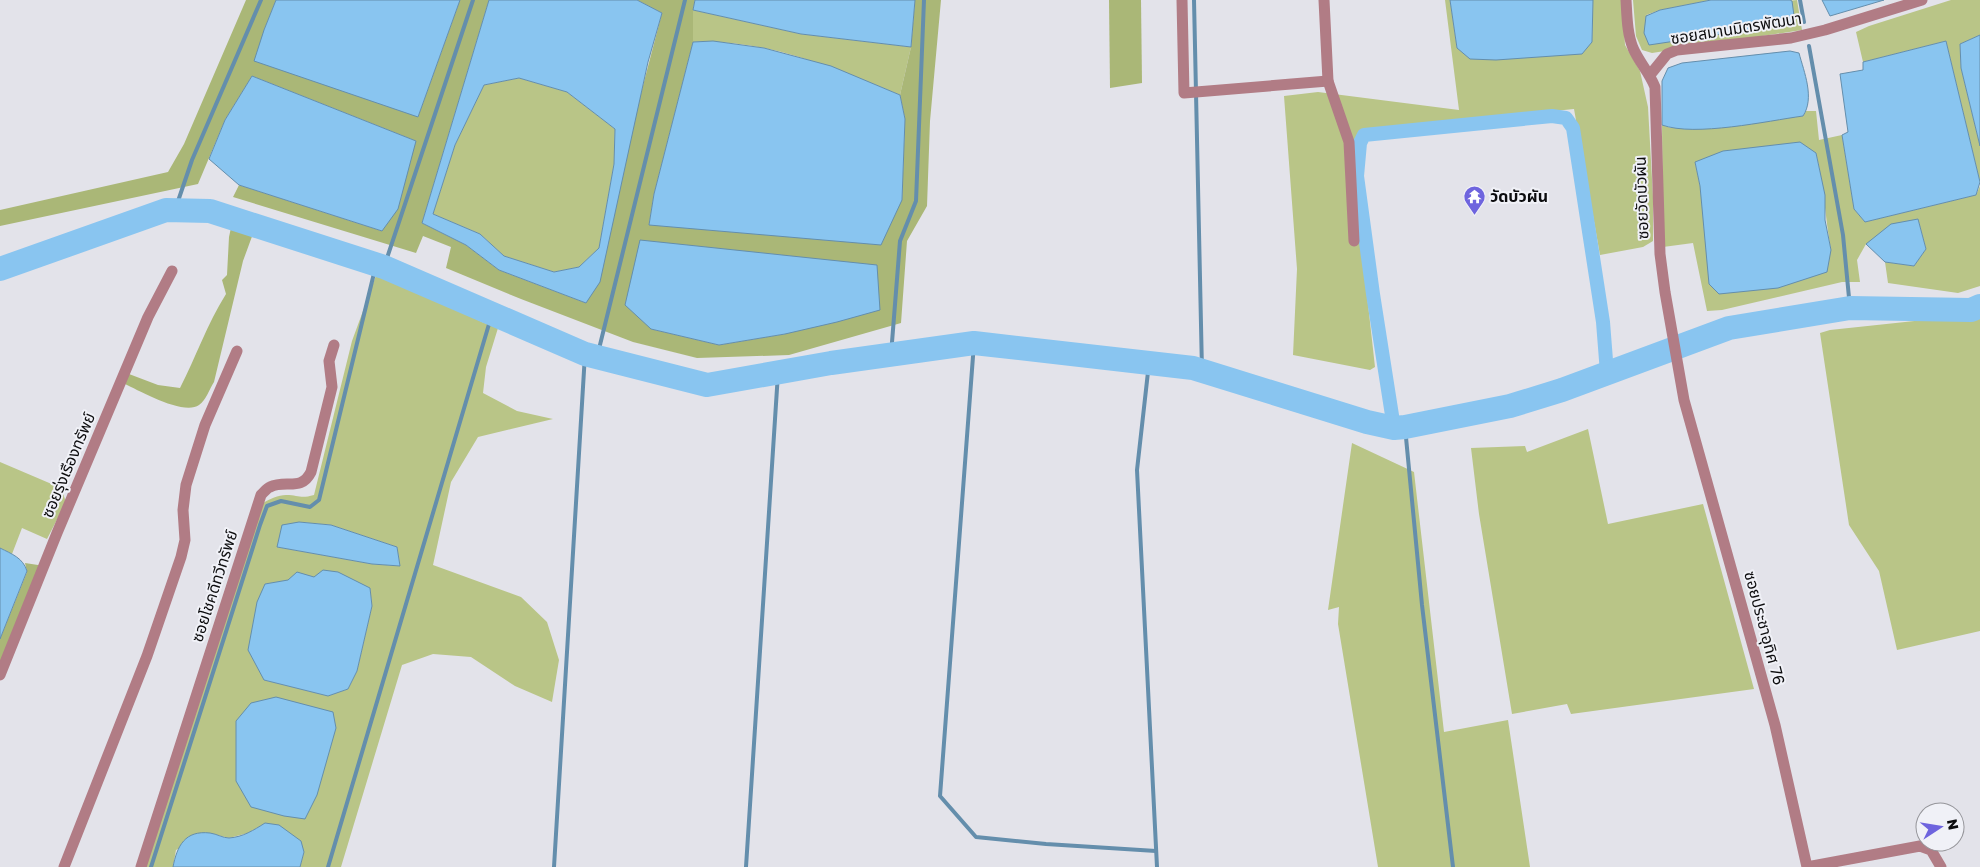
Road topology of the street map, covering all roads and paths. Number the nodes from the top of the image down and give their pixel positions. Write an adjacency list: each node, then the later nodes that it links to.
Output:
1 (1182, 0): 6 (street)
2 (1324, 0): 6 (street)
3 (1626, 0): 5 (street, ซอยวัดบัวผัน)
4 (1922, 0): 5 (street, ซอยสมานมิตรพัฒนา)
5 (1650, 75): 11 (street, ซอยวัดบัวผัน)
6 (1328, 80): 7 (street)
7 (1354, 242)
8 (172, 271): 12 (street, ซอยรุ่งเรืองทรัพย์)
9 (334, 345): 14 (street, ซอยโชคดีทวีทรัพย์)
10 (237, 351): 13 (street)
11 (1684, 400): 15 (street, ซอยประชาอุทิศ 76)
12 (0, 675)
13 (64, 867)
14 (141, 867)
15 (1807, 867): 16 (street)
16 (1941, 867)

